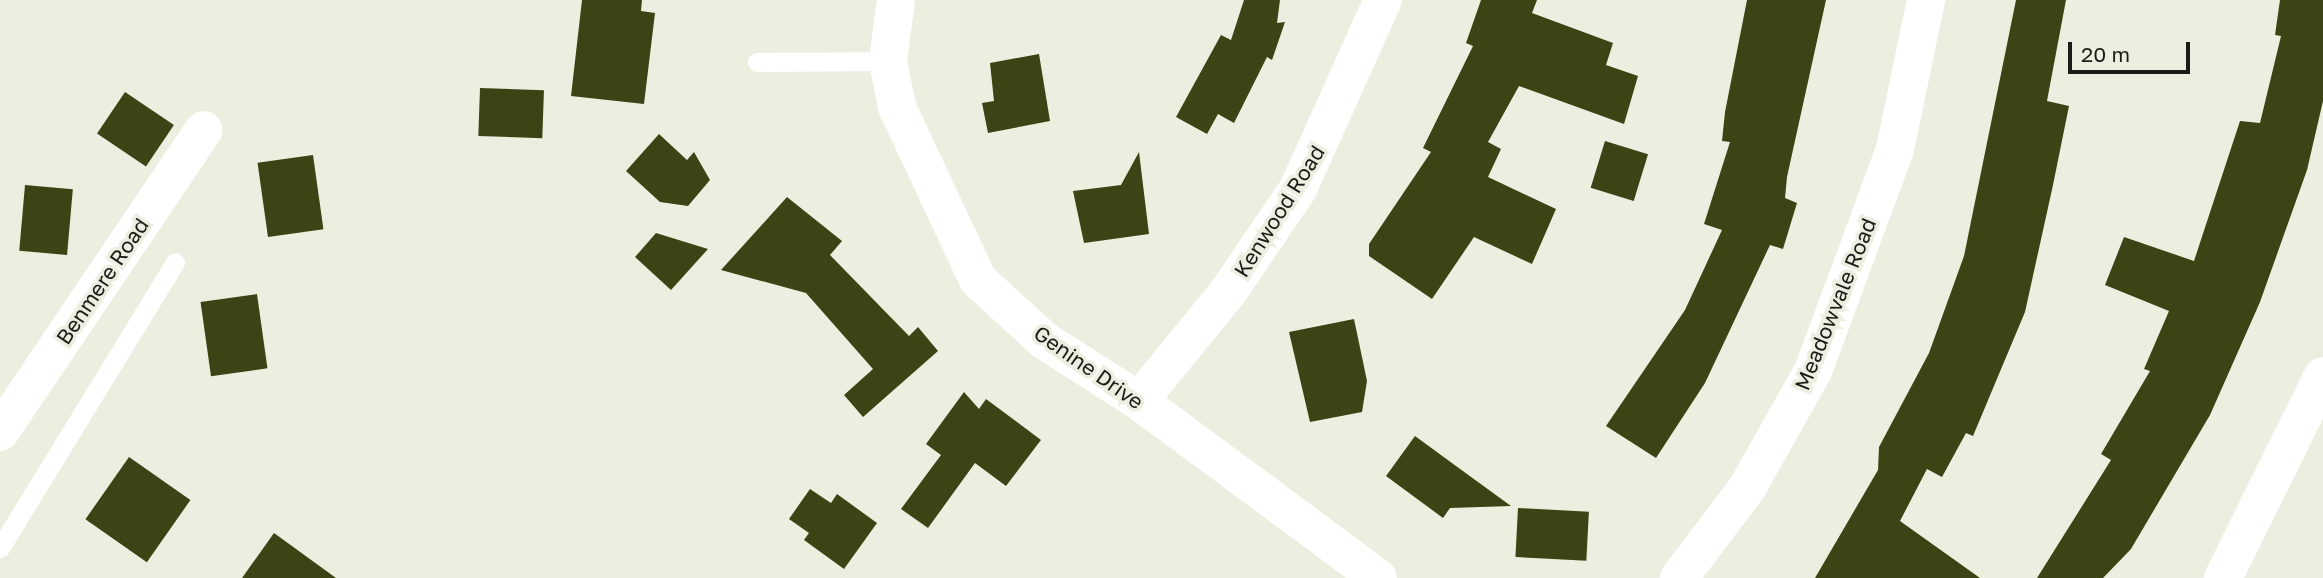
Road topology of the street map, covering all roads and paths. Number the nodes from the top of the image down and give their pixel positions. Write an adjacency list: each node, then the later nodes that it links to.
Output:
1 (896, 0): 4 (street, Genine Drive)
2 (1383, 0): 9 (street, Kenwood Road)
3 (1926, 0): 13 (street, Meadowvale Road)
4 (888, 61): 5 (lane); 9 (street, Genine Drive)
5 (757, 62)
6 (204, 130): 10 (street, Benmere Road)
7 (175, 262): 11 (lane)
8 (2323, 376): 14 (street)
9 (1139, 401): 12 (street, Genine Drive)
10 (0, 432)
11 (0, 548)
12 (1378, 578)
13 (1679, 578)
14 (2223, 578)

